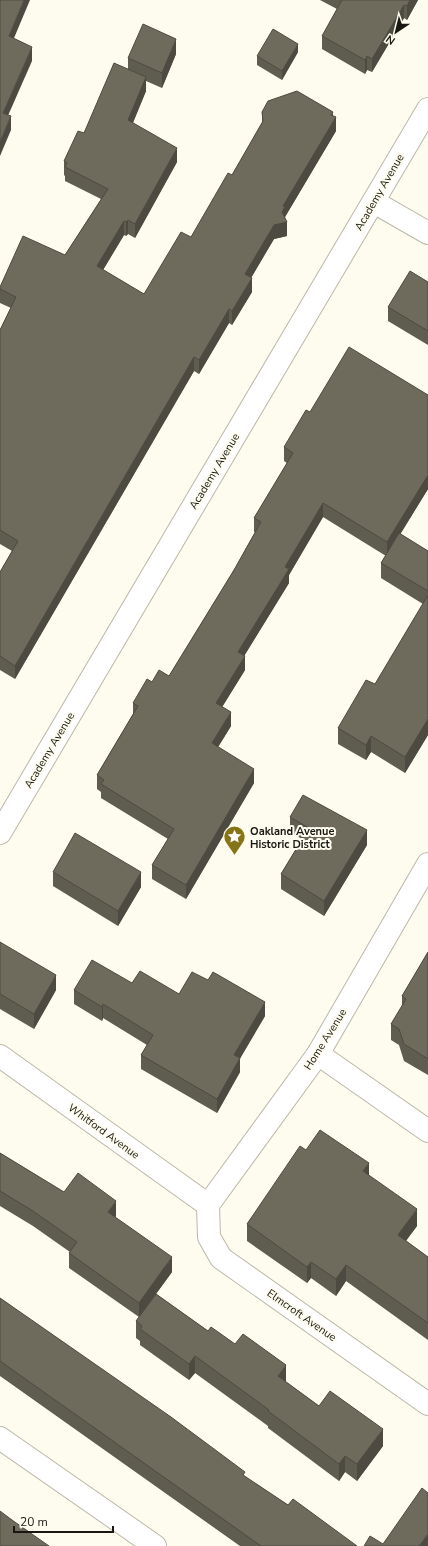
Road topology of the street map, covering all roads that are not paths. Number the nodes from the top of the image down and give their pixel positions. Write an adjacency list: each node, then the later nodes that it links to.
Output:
1 (428, 109): 2 (street, Academy Avenue)
2 (374, 202): 3 (street); 4 (street, Academy Avenue)
3 (428, 233)
4 (0, 833)
5 (428, 864): 6 (street, Home Avenue)
6 (318, 1054): 8 (street); 9 (street, Home Avenue)
7 (0, 1056): 9 (street, Whitford Avenue)
8 (428, 1131)
9 (208, 1206): 10 (street, Elmcroft Avenue)
10 (428, 1404)
11 (0, 1438): 12 (street)
12 (155, 1546)

